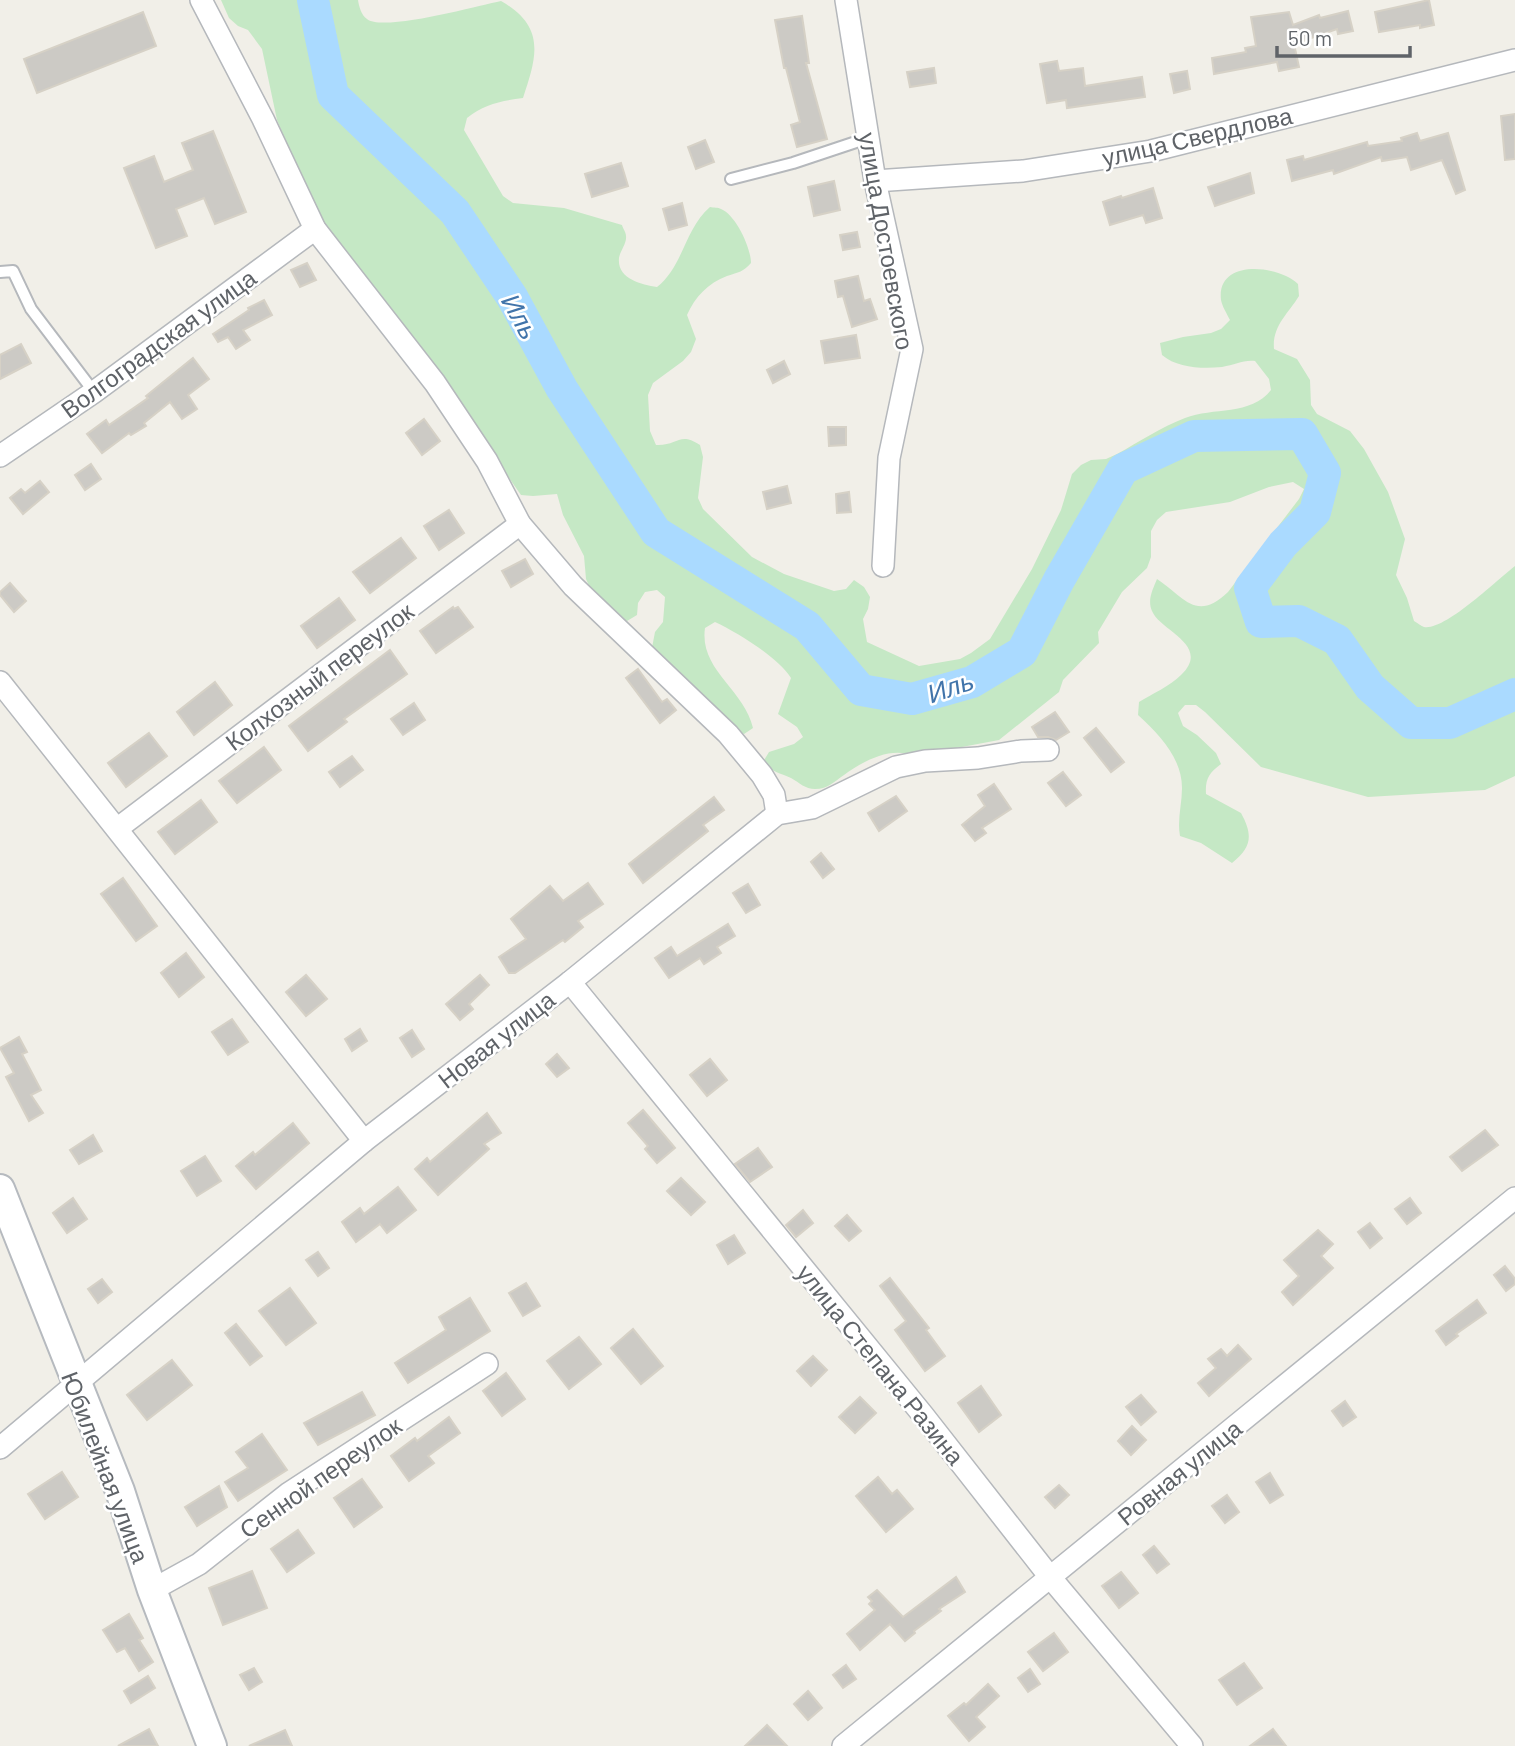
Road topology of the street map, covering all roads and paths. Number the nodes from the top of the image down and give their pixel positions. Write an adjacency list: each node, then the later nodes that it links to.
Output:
1 (201, 0): 7 (street)
2 (846, 0): 4 (street, улица Достоевского)
3 (1515, 60): 6 (street, улица Свердлова)
4 (868, 138): 5 (lane); 6 (street, улица Достоевского)
5 (731, 179)
6 (875, 181): 12 (street, улица Достоевского)
7 (315, 229): 9 (street, Волгоградская улица); 11 (street)
8 (0, 272): 9 (lane)
9 (94, 392): 10 (street, Волгоградская улица)
10 (0, 456)
11 (520, 524): 15 (street); 16 (street, Колхозный переулок)
12 (883, 566)
13 (0, 682): 16 (street)
14 (1048, 750): 15 (street, Новая улица)
15 (777, 814): 17 (street, Новая улица)
16 (118, 828): 18 (street)
17 (570, 982): 18 (street, Новая улица); 24 (street, улица Степана Разина)
18 (364, 1141): 22 (street, Новая улица)
19 (0, 1189): 22 (street, Юбилейная улица)
20 (1515, 1198): 24 (street, Ровная улица)
21 (487, 1364): 25 (street, Сенной переулок)
22 (76, 1384): 23 (street, Новая улица); 25 (street, Юбилейная улица)
23 (0, 1448)
24 (1050, 1577): 27 (street, Ровная улица); 28 (street, улица Степана Разина)
25 (152, 1590): 26 (street, Юбилейная улица)
26 (212, 1746)
27 (843, 1746)
28 (1192, 1746)

